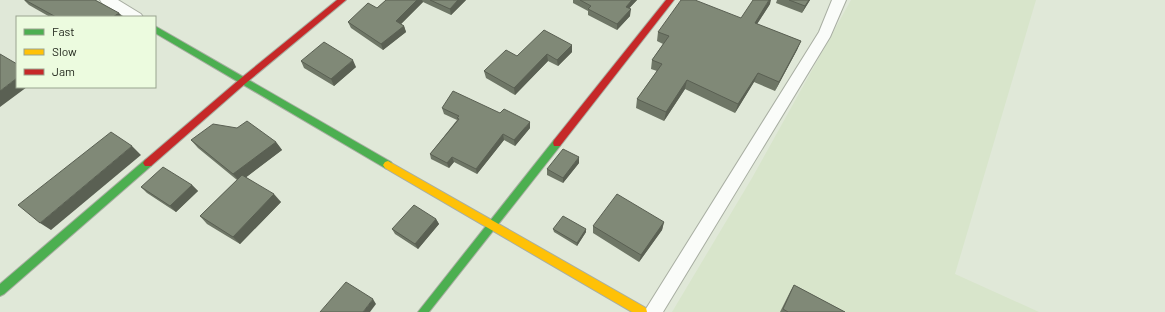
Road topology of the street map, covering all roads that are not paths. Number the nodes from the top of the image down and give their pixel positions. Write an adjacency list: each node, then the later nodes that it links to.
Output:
1 (107, 0): 5 (street)
2 (342, 0): 7 (street)
3 (670, 0): 8 (street)
4 (839, 0): 12 (street)
5 (134, 16)
6 (156, 30): 7 (street)
7 (243, 81): 8 (street); 9 (street)
8 (492, 225): 10 (street); 11 (street)
9 (0, 291)
10 (423, 312)
11 (642, 312)
12 (653, 312)

